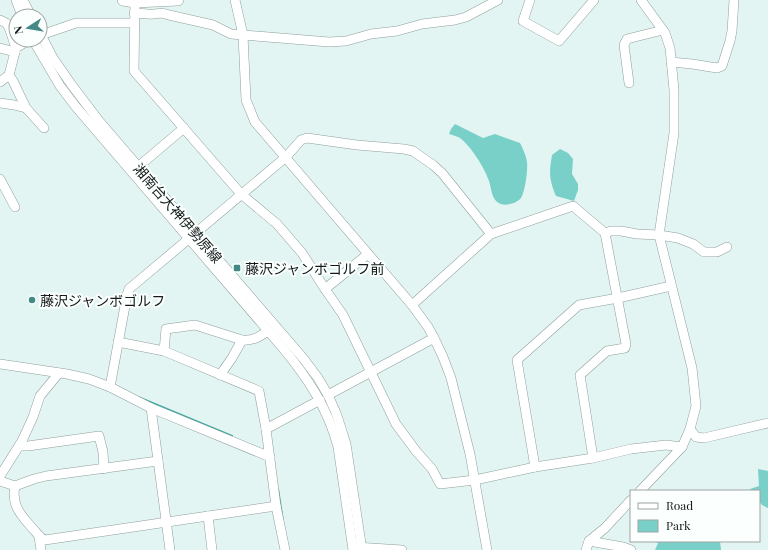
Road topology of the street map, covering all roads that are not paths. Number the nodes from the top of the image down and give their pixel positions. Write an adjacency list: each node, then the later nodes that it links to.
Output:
1 (123, 0): 9 (main road)
2 (178, 0): 9 (main road)
3 (235, 0): 14 (street)
4 (498, 0): 14 (street)
5 (530, 0): 6 (street)
6 (594, 0)
7 (641, 0): 12 (street)
8 (734, 0): 20 (street)
9 (134, 7): 11 (street); 14 (street)
10 (0, 20): 19 (street)
11 (134, 23): 13 (street); 27 (street)
12 (663, 30): 20 (street); 23 (street)
13 (48, 32)
14 (243, 35): 28 (street)
15 (48, 47): 29 (street, 湘南台大神伊勢原線)
16 (0, 48): 19 (street)
17 (18, 48): 19 (street)
18 (38, 48): 37 (street, 湘南台大神伊勢原線)
19 (15, 50): 21 (street)
20 (672, 62): 36 (street)
21 (9, 75): 22 (street); 25 (street)
22 (0, 82)
23 (629, 83)
24 (0, 103): 25 (street)
25 (26, 108): 26 (street)
26 (44, 128)
27 (184, 128): 29 (street); 31 (street)
28 (286, 157): 31 (street); 35 (street); 39 (street)
29 (139, 166): 33 (street, 湘南台大神伊勢原線)
30 (0, 179): 32 (street)
31 (242, 194): 33 (street); 41 (street)
32 (15, 207)
33 (196, 233): 37 (street); 54 (street, 湘南台大神伊勢原線)
34 (605, 233): 35 (street); 36 (street); 42 (street)
35 (491, 234): 43 (street)
36 (659, 235): 38 (street); 40 (street)
37 (189, 239): 44 (street, 湘南台大神伊勢原線); 47 (street)
38 (727, 247)
39 (368, 254): 41 (street); 43 (street)
40 (672, 286): 42 (street); 58 (street)
41 (325, 290): 50 (street)
42 (618, 298): 62 (street); 64 (street)
43 (412, 304): 45 (street)
44 (268, 331): 46 (street); 54 (street, 湘南台大神伊勢原線)
45 (434, 338): 50 (street); 67 (street)
46 (242, 340): 48 (street); 52 (street)
47 (118, 342): 48 (street); 53 (street)
48 (164, 351): 52 (street)
49 (0, 364): 51 (street)
50 (370, 372): 54 (street); 67 (street)
51 (59, 373): 53 (street); 59 (street)
52 (220, 375): 57 (street)
53 (110, 387): 55 (street)
54 (324, 397): 57 (street); 77 (street, 湘南台大神伊勢原線)
55 (151, 408): 61 (street); 63 (street)
56 (768, 424): 58 (street)
57 (266, 429): 61 (street)
58 (690, 429): 60 (street)
59 (20, 446): 65 (street); 66 (street)
60 (682, 447): 62 (street); 70 (street)
61 (270, 457): 72 (street)
62 (593, 458): 64 (street)
63 (158, 461): 65 (street); 74 (street)
64 (535, 467): 67 (street)
65 (104, 469): 69 (street)
66 (0, 476)
67 (475, 480): 83 (street)
68 (0, 481): 69 (street)
69 (15, 486): 75 (street)
70 (641, 490)
71 (630, 501): 76 (street)
72 (276, 506): 73 (street); 81 (street)
73 (208, 516): 74 (street); 80 (street)
74 (166, 522): 75 (street); 79 (street)
75 (39, 536): 78 (street)
76 (588, 545): 84 (street)
77 (358, 548): 82 (street)
78 (41, 550)
79 (170, 550)
80 (212, 550)
81 (284, 550)
82 (402, 550)
83 (487, 550)
84 (631, 550)

